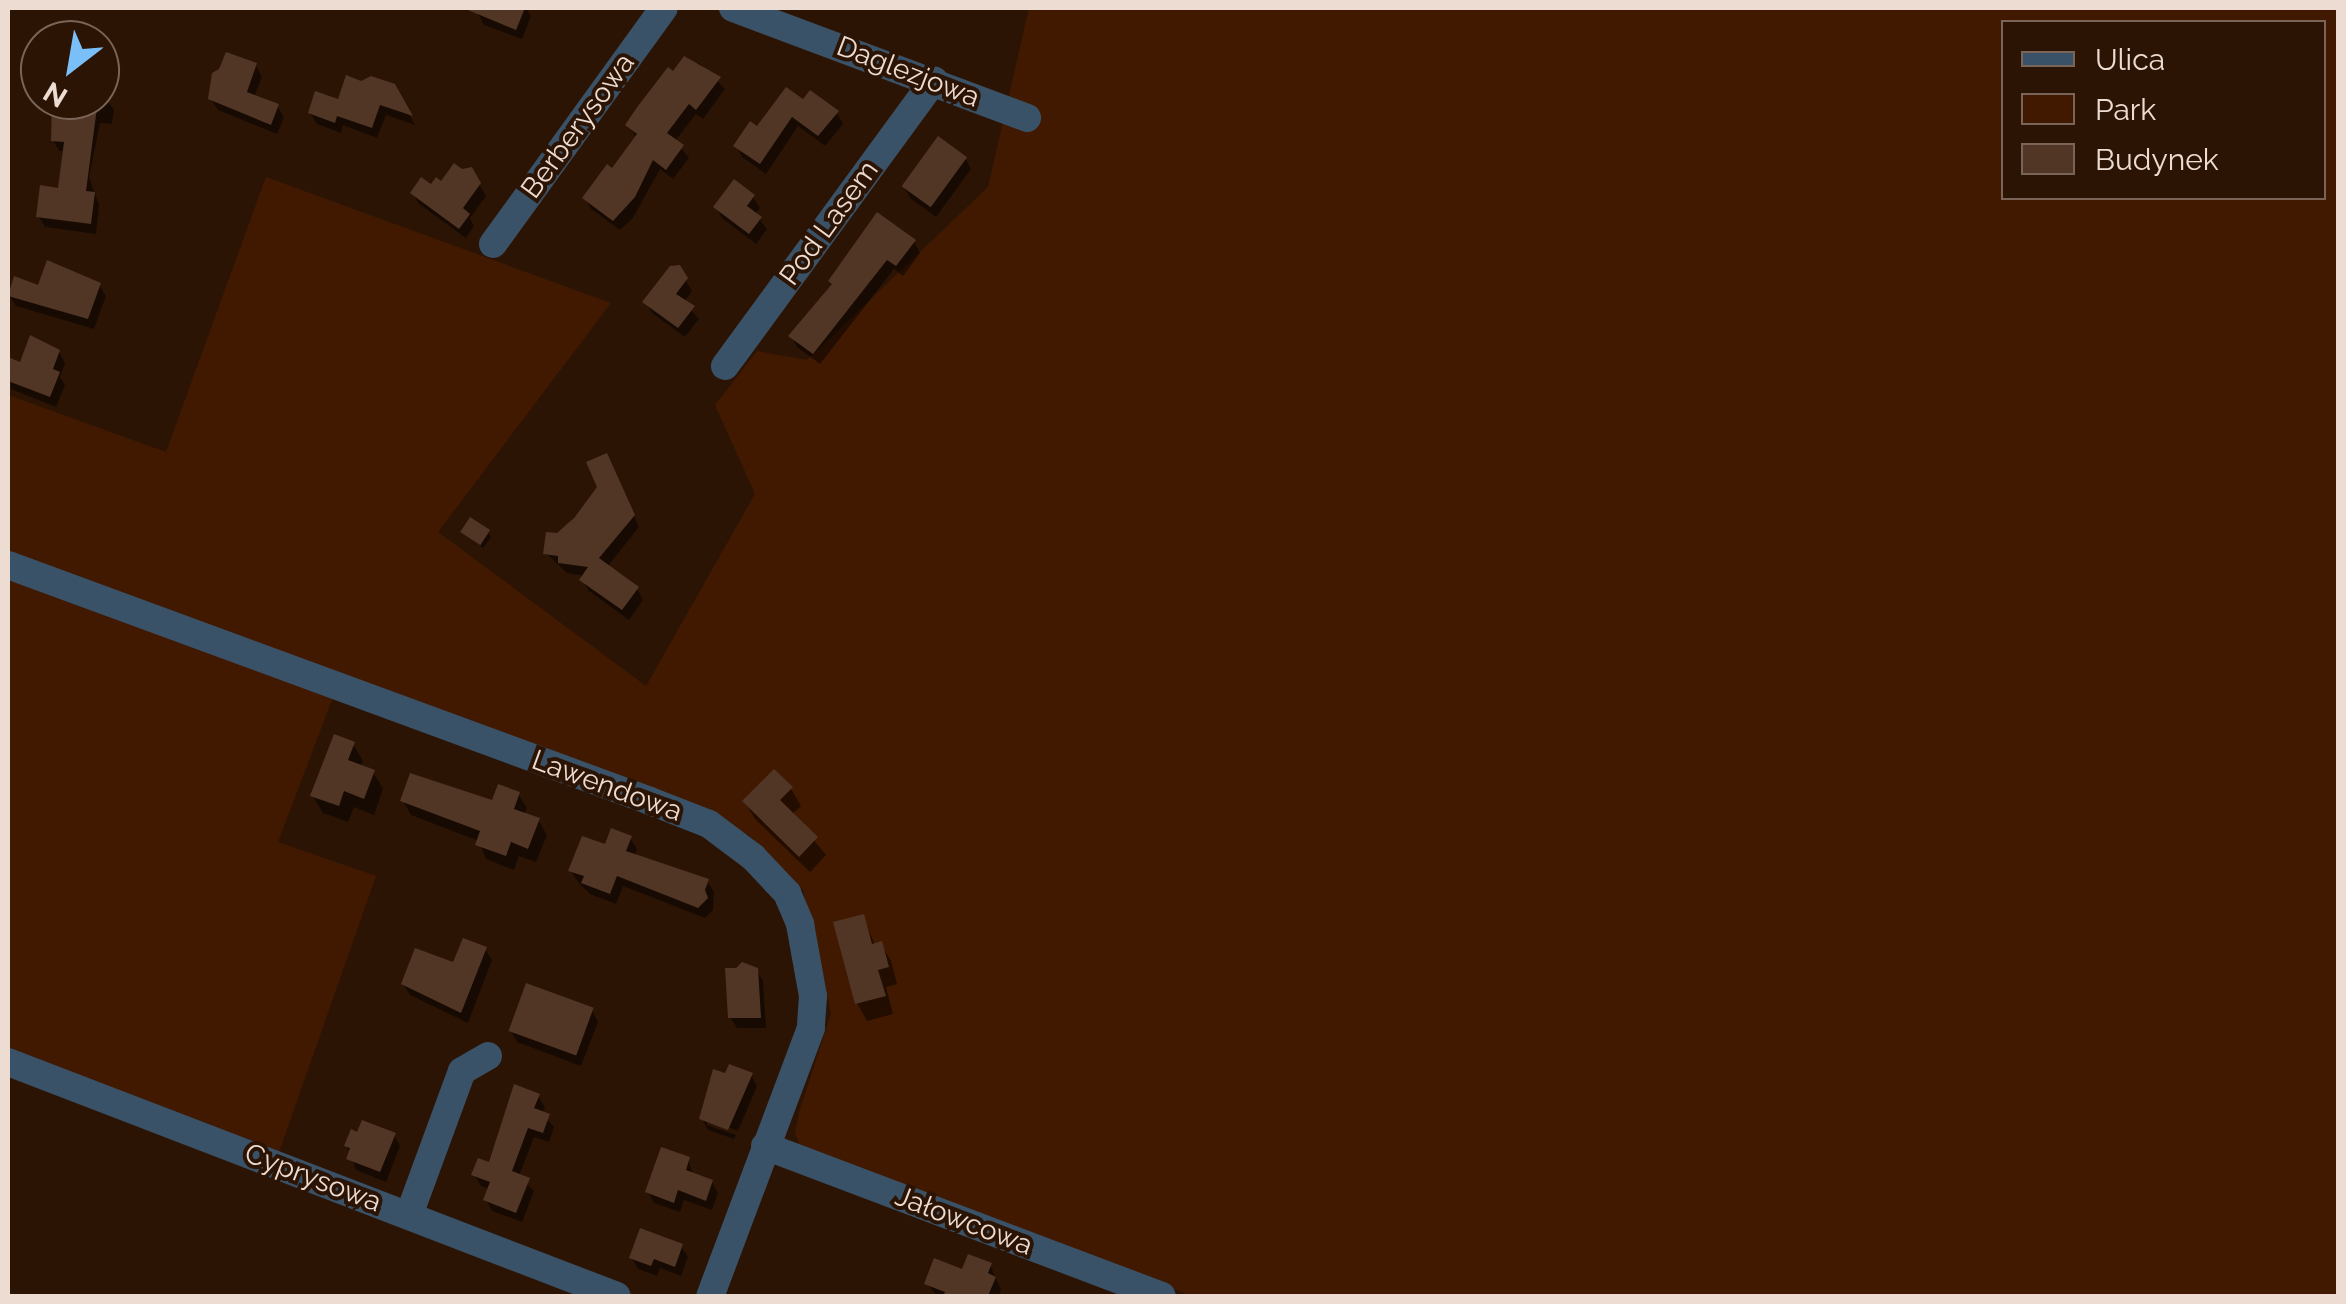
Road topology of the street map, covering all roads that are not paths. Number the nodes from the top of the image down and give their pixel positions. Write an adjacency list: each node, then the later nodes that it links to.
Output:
1 (664, 8): 5 (street, Berberysowa)
2 (732, 8): 3 (street, Daglezjowa)
3 (934, 80): 4 (street, Daglezjowa); 6 (street, Pod Lasem)
4 (1027, 118)
5 (493, 244)
6 (724, 366)
7 (8, 565): 10 (street, Lawendowa)
8 (488, 1056): 11 (street)
9 (8, 1062): 11 (street, Cyprysowa)
10 (765, 1146): 13 (street, Lawendowa); 14 (street, Jałowcowa)
11 (409, 1214): 12 (street, Cyprysowa)
12 (617, 1296)
13 (710, 1296)
14 (1162, 1296)

